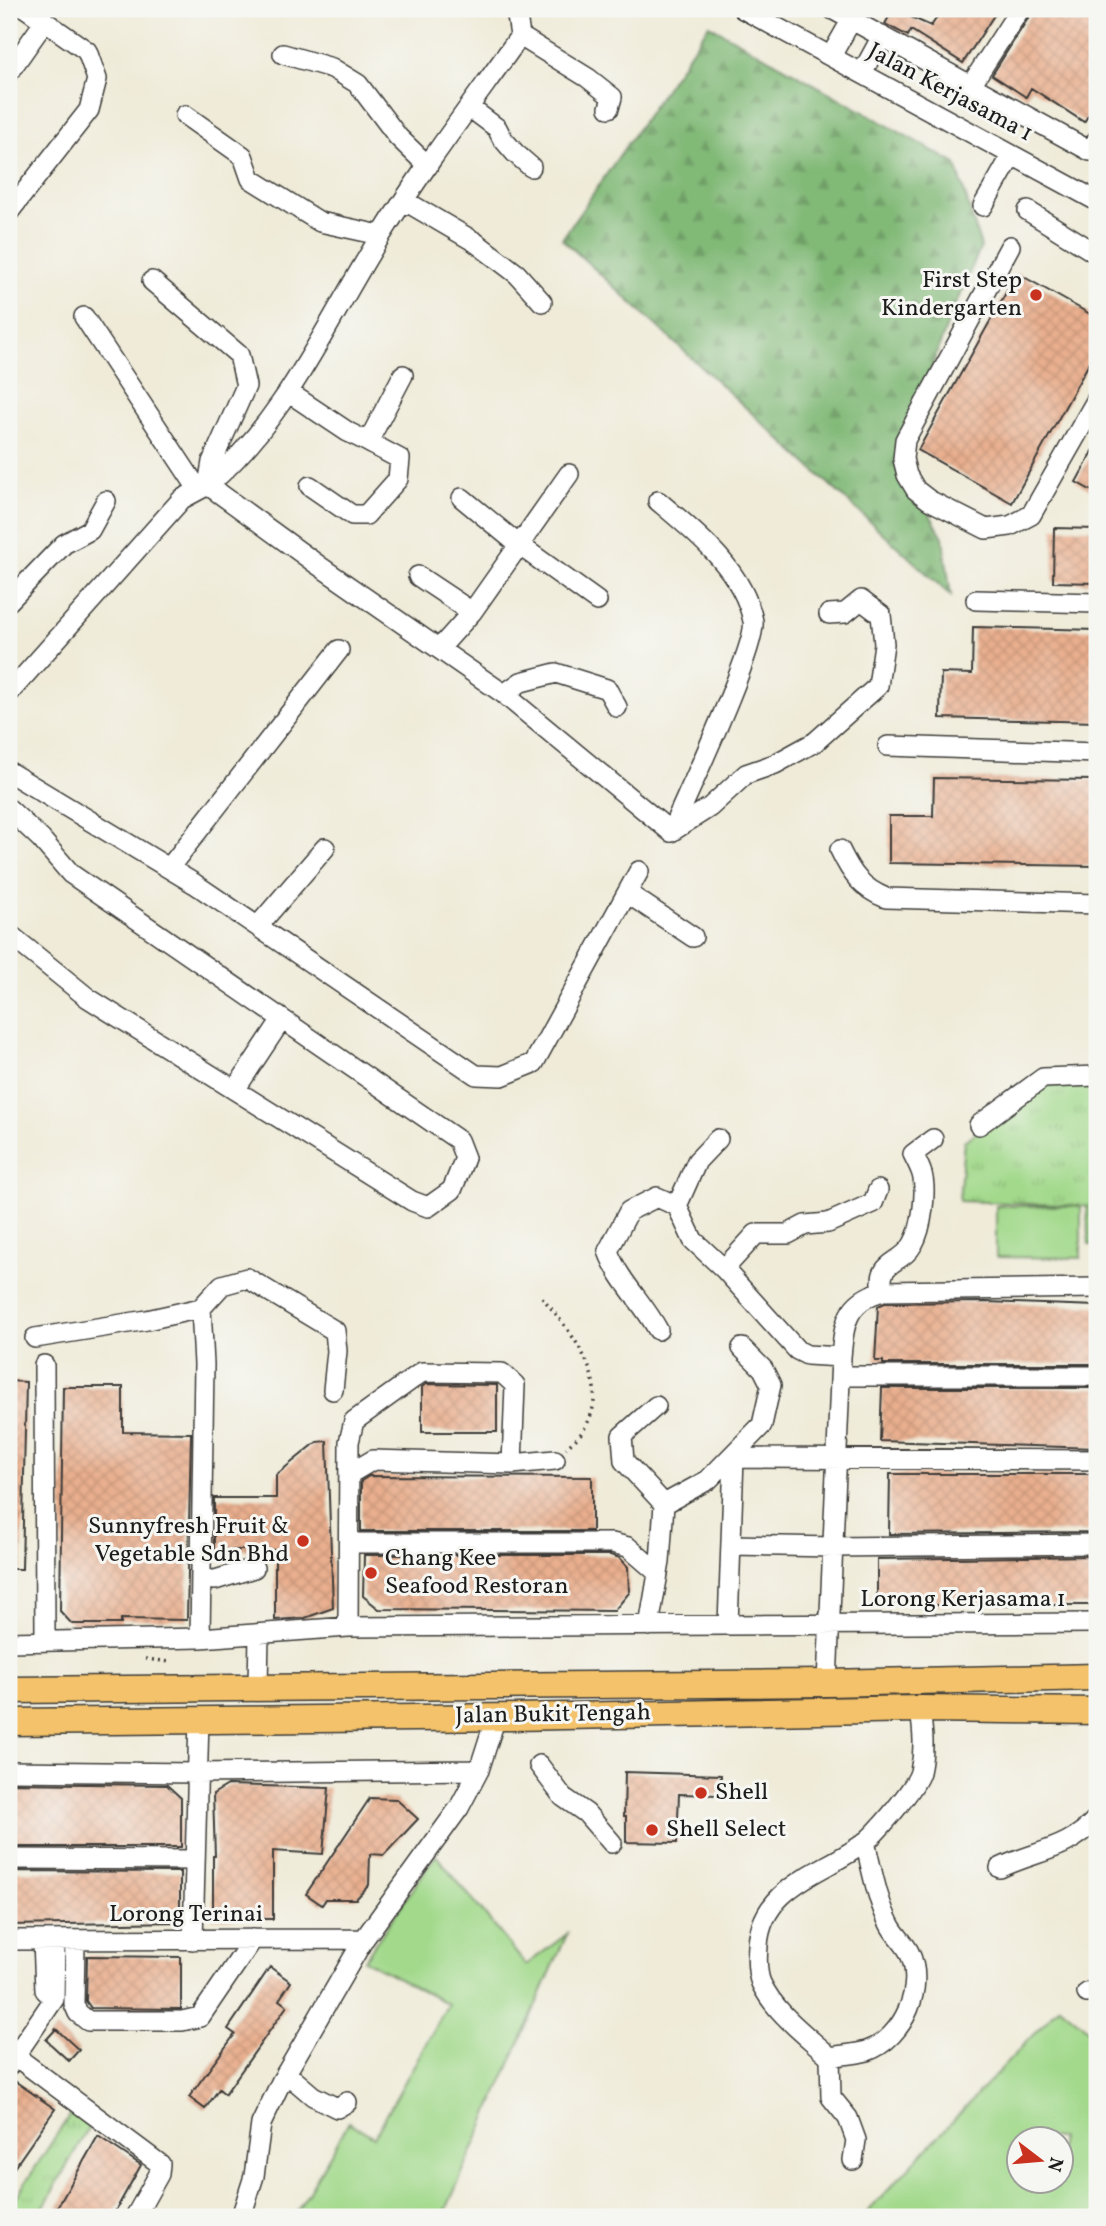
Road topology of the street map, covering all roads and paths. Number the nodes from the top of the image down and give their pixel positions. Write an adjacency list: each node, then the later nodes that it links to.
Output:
1 (27, 9): 7 (street)
2 (516, 9): 8 (street)
3 (743, 9): 11 (street, Jalan Kerjasama 1)
4 (832, 9): 6 (street)
5 (1020, 9): 14 (street)
6 (852, 19): 9 (street); 11 (street)
7 (45, 21): 12 (street); 26 (street)
8 (520, 36): 15 (street); 16 (street)
9 (882, 36): 13 (street); 14 (street)
10 (283, 54): 20 (street)
11 (831, 56): 13 (street, Jalan Kerjasama 1)
12 (9, 72)
13 (862, 73): 19 (street, Jalan Kerjasama 1)
14 (971, 85): 18 (street)
15 (469, 107): 20 (street); 21 (street)
16 (609, 108)
17 (185, 116): 27 (street)
18 (1094, 146)
19 (1012, 155): 23 (street, Jalan Kerjasama 1); 24 (street)
20 (428, 166): 22 (street)
21 (531, 167)
22 (405, 201): 27 (street); 31 (street)
23 (1097, 201)
24 (983, 206)
25 (1028, 211): 29 (street)
26 (9, 212)
27 (380, 235): 34 (street)
28 (1010, 246): 36 (street)
29 (1097, 254)
30 (152, 281): 40 (street)
31 (541, 302)
32 (84, 317): 40 (street)
33 (403, 375): 37 (street)
34 (288, 392): 37 (street); 40 (street)
35 (1097, 399): 36 (street)
36 (1092, 421)
37 (368, 442): 39 (street)
38 (569, 474): 44 (street)
39 (310, 486)
40 (203, 487): 52 (street); 54 (street)
41 (462, 498): 44 (street)
42 (106, 501): 47 (street)
43 (658, 501): 61 (street)
44 (519, 545): 48 (street); 50 (street)
45 (418, 576): 50 (street)
46 (976, 600): 49 (street)
47 (9, 601)
48 (597, 601)
49 (1097, 603)
50 (472, 612): 52 (street)
51 (830, 614): 61 (street)
52 (439, 649): 55 (street)
53 (339, 650): 64 (street)
54 (9, 693)
55 (504, 694): 56 (street); 61 (street)
56 (617, 707)
57 (888, 746): 58 (street)
58 (1097, 752)
59 (9, 772): 64 (street)
60 (11, 817): 71 (street)
61 (671, 832)
62 (325, 848): 68 (street)
63 (840, 850): 67 (street)
64 (169, 868): 68 (street)
65 (639, 871): 66 (street)
66 (627, 893): 68 (street); 70 (street)
67 (1097, 904)
68 (258, 926)
69 (9, 934): 73 (street)
70 (692, 936)
71 (282, 1019): 73 (street); 73 (street)
72 (1097, 1076): 74 (street)
73 (235, 1090)
74 (979, 1125)
75 (718, 1139): 78 (street)
76 (933, 1139): 81 (street)
77 (878, 1189): 79 (street)
78 (677, 1206): 79 (street); 84 (street)
79 (724, 1269): 88 (street)
80 (1097, 1288): 81 (street)
81 (883, 1291): 88 (street)
82 (542, 1297): 93 (path)
83 (201, 1308): 85 (street); 90 (street); 104 (street)
84 (658, 1330)
85 (35, 1338)
86 (742, 1348): 97 (street)
87 (44, 1365): 112 (street)
88 (841, 1366): 89 (street); 92 (street)
89 (1097, 1376)
90 (333, 1390)
91 (656, 1406): 97 (street)
92 (837, 1458): 94 (street); 100 (street); 101 (street)
93 (555, 1460): 95 (street)
94 (1097, 1460)
95 (512, 1464): 96 (street); 96 (street)
96 (351, 1473): 98 (street)
97 (664, 1504): 103 (street)
98 (350, 1542): 103 (street); 109 (street)
99 (1097, 1544): 101 (street)
100 (731, 1545): 101 (street); 106 (street)
101 (834, 1547): 107 (street)
102 (254, 1568): 104 (street)
103 (658, 1573): 108 (street)
104 (201, 1579): 111 (street)
105 (1097, 1623): 107 (street, Lorong Kerjasama 1)
106 (728, 1625): 107 (street, Lorong Kerjasama 1); 108 (street, Lorong Kerjasama 1)
107 (830, 1625): 117 (street)
108 (649, 1626): 109 (street, Lorong Kerjasama 1)
109 (348, 1628): 110 (street, Lorong Kerjasama 1)
110 (259, 1634): 111 (street, Lorong Kerjasama 1); 118 (street)
111 (200, 1638): 112 (street, Lorong Kerjasama 1)
112 (45, 1641): 113 (street, Lorong Kerjasama 1)
113 (9, 1642)
114 (142, 1659): 115 (path)
115 (171, 1662)
116 (1097, 1677): 117 (highway, Jalan Bukit Tengah)
117 (827, 1683): 118 (highway, Jalan Bukit Tengah)
118 (258, 1687): 119 (highway, Jalan Bukit Tengah)
119 (9, 1690)
120 (920, 1709): 121 (highway, Jalan Bukit Tengah); 122 (highway, Jalan Bukit Tengah); 130 (street)
121 (1097, 1711)
122 (496, 1717): 123 (highway, Jalan Bukit Tengah); 126 (street)
123 (199, 1719): 124 (highway, Jalan Bukit Tengah); 128 (street)
124 (9, 1722)
125 (538, 1765): 131 (street)
126 (479, 1770): 128 (street); 136 (street)
127 (9, 1771): 128 (street)
128 (197, 1773): 133 (street)
129 (1097, 1818): 134 (street)
130 (865, 1842): 141 (street); 141 (street)
131 (612, 1843)
132 (9, 1858): 133 (street)
133 (195, 1860): 140 (street)
134 (1000, 1868)
135 (253, 1939): 136 (street, Lorong Terinai); 139 (street); 140 (street, Lorong Terinai)
136 (364, 1939): 143 (street)
137 (9, 1940): 138 (street, Lorong Terinai)
138 (49, 1940): 139 (street, Lorong Terinai); 142 (street)
139 (75, 1940): 140 (street, Lorong Terinai)
140 (192, 1940)
141 (830, 2057): 145 (street)
142 (12, 2061): 146 (street)
143 (286, 2073): 144 (street); 147 (street)
144 (347, 2102)
145 (853, 2160)
146 (135, 2217)
147 (241, 2217)

